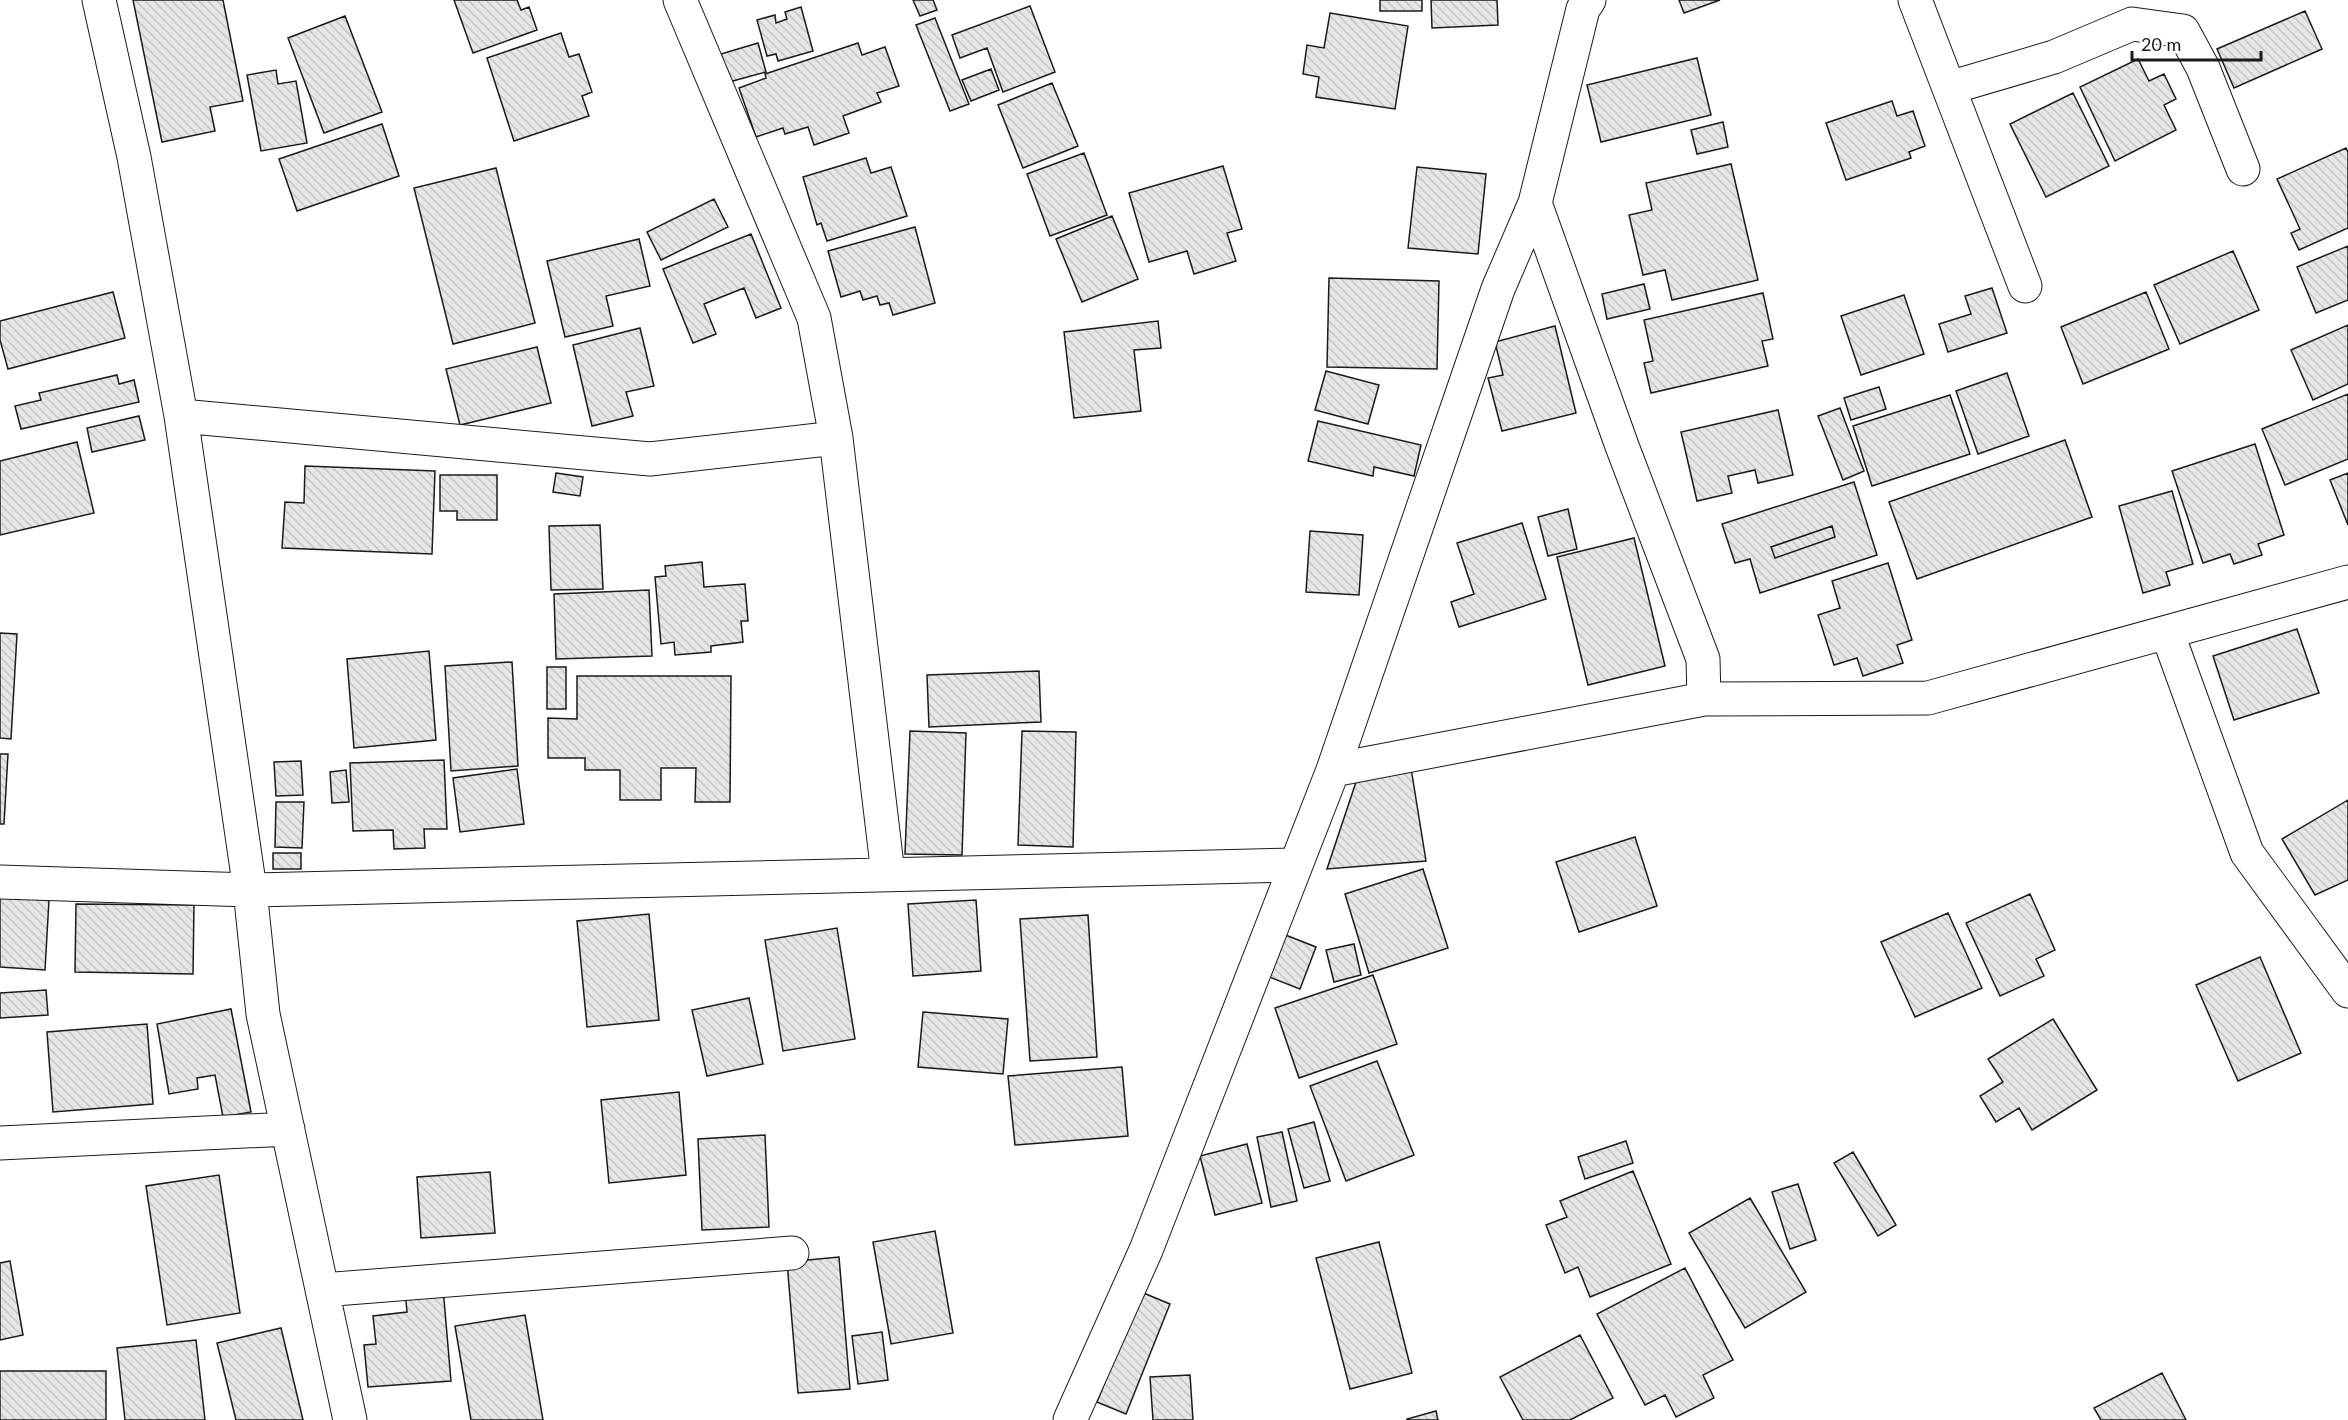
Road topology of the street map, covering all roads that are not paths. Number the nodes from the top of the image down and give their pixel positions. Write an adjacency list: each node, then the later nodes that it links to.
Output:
1 (99, 0): 9 (street)
2 (680, 0): 10 (street)
3 (1589, 0): 7 (street)
4 (1915, 0): 5 (street)
5 (1949, 88): 6 (street); 8 (street)
6 (2242, 169)
7 (1535, 203): 13 (street); 14 (street)
8 (2025, 286)
9 (181, 416): 10 (street); 18 (street)
10 (836, 438): 16 (street)
11 (2348, 582): 12 (street)
12 (2167, 632): 13 (street); 19 (street)
13 (1704, 699): 14 (street)
14 (1333, 770): 15 (street)
15 (1296, 864): 16 (street); 25 (street)
16 (888, 874): 18 (street)
17 (0, 882): 18 (street)
18 (250, 890): 20 (street)
19 (2348, 991)
20 (288, 1129): 21 (street); 23 (street)
21 (0, 1143)
22 (792, 1253): 23 (street)
23 (322, 1290): 24 (street)
24 (350, 1420)
25 (1070, 1420)

